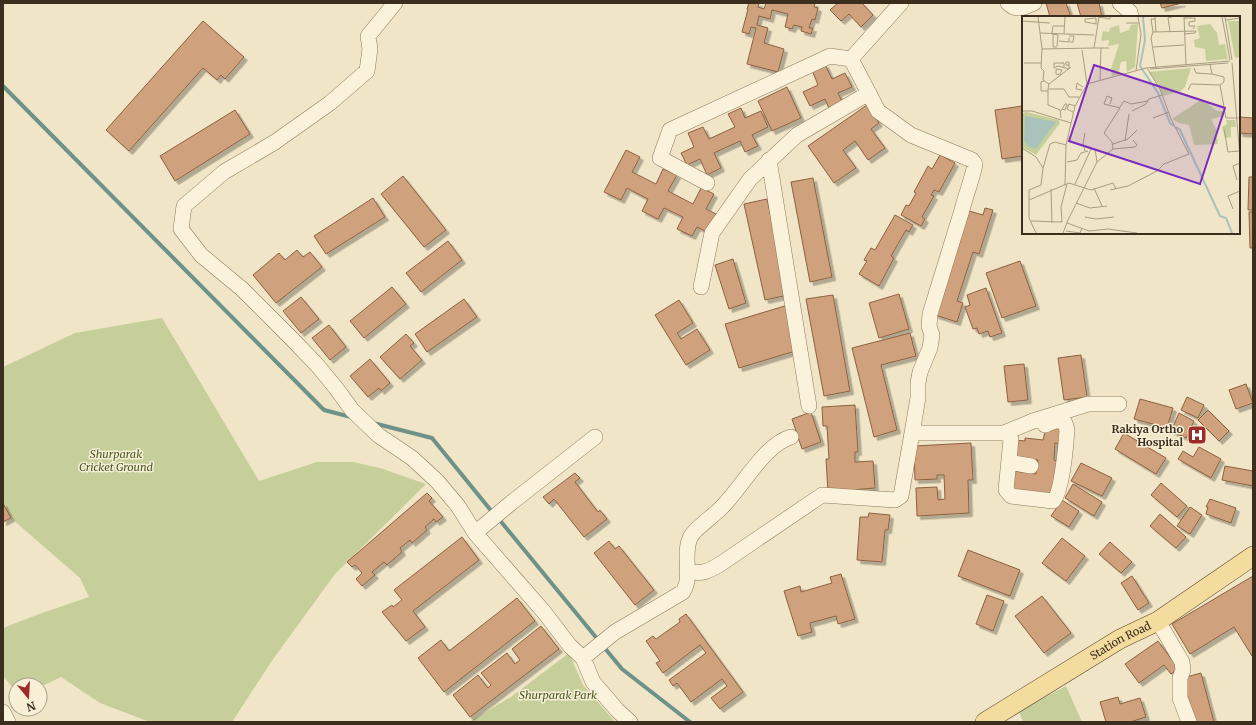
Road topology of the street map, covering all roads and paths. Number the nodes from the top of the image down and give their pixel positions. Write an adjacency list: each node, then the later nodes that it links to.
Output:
1 (395, 3): 20 (street)
2 (901, 3): 7 (street)
3 (1008, 3): 4 (street)
4 (1034, 3)
5 (1120, 3): 6 (street)
6 (1131, 16)
7 (851, 59): 8 (street); 10 (street)
8 (869, 93): 9 (street); 14 (street)
9 (769, 160): 11 (street); 13 (street)
10 (707, 183)
11 (701, 287)
12 (1120, 404): 16 (street)
13 (809, 406)
14 (912, 433): 16 (street); 22 (street)
15 (791, 436): 22 (street)
16 (1008, 436): 18 (street); 18 (street)
17 (595, 437): 20 (street)
18 (1009, 462): 19 (street)
19 (1031, 466)
20 (476, 533): 24 (street)
21 (1253, 556): 23 (main road, Station Road)
22 (687, 571): 24 (street)
23 (1158, 621): 28 (main road, Station Road); 29 (street)
24 (585, 656): 27 (street)
25 (3, 712): 26 (street)
26 (8, 722)
27 (630, 722)
28 (985, 722)
29 (1189, 722)

